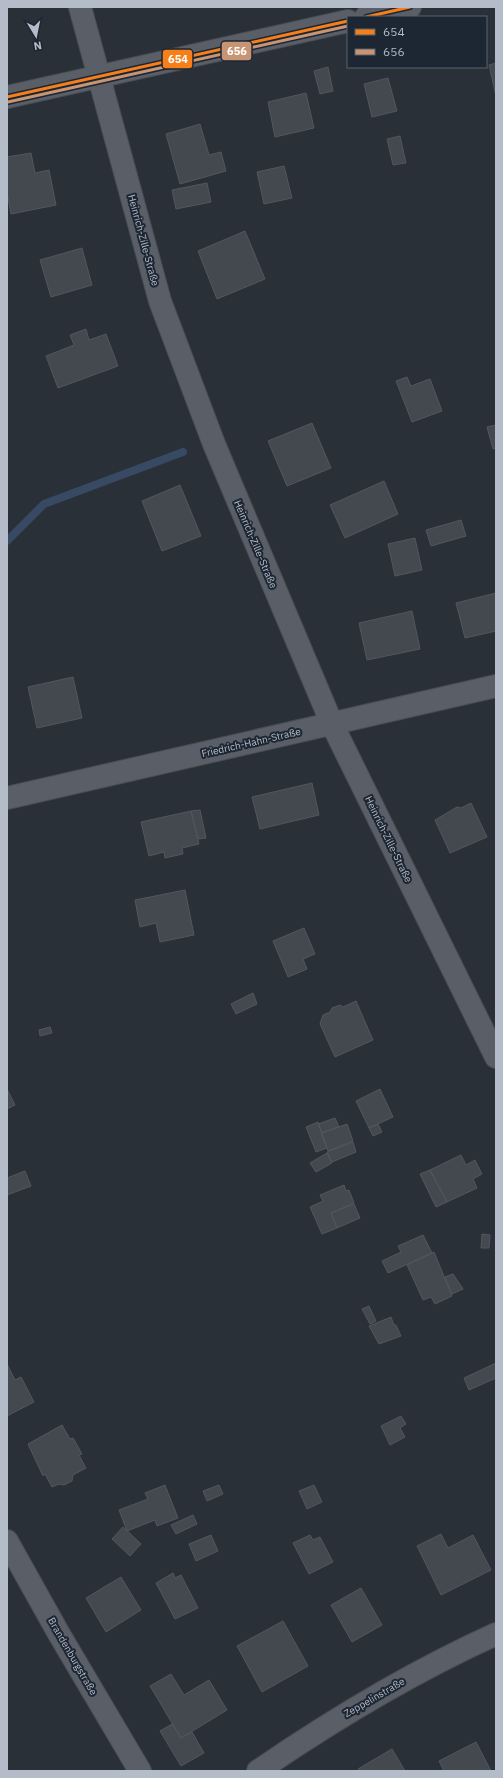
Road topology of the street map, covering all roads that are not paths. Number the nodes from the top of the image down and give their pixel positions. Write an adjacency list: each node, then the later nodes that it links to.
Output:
1 (80, 7): 5 (street, Heinrich-Zille-Straße)
2 (410, 7): 3 (street)
3 (370, 16)
4 (347, 21): 5 (street)
5 (100, 77): 6 (street); 8 (street, Heinrich-Zille-Straße)
6 (7, 97)
7 (496, 686): 8 (street, Friedrich-Hahn-Straße)
8 (332, 724): 9 (street, Friedrich-Hahn-Straße); 10 (street, Heinrich-Zille-Straße)
9 (7, 798)
10 (496, 1056)
11 (7, 1541): 13 (street, Brandenburgstraße)
12 (496, 1634): 14 (street, Zeppelinstraße)
13 (140, 1771)
14 (258, 1771)

